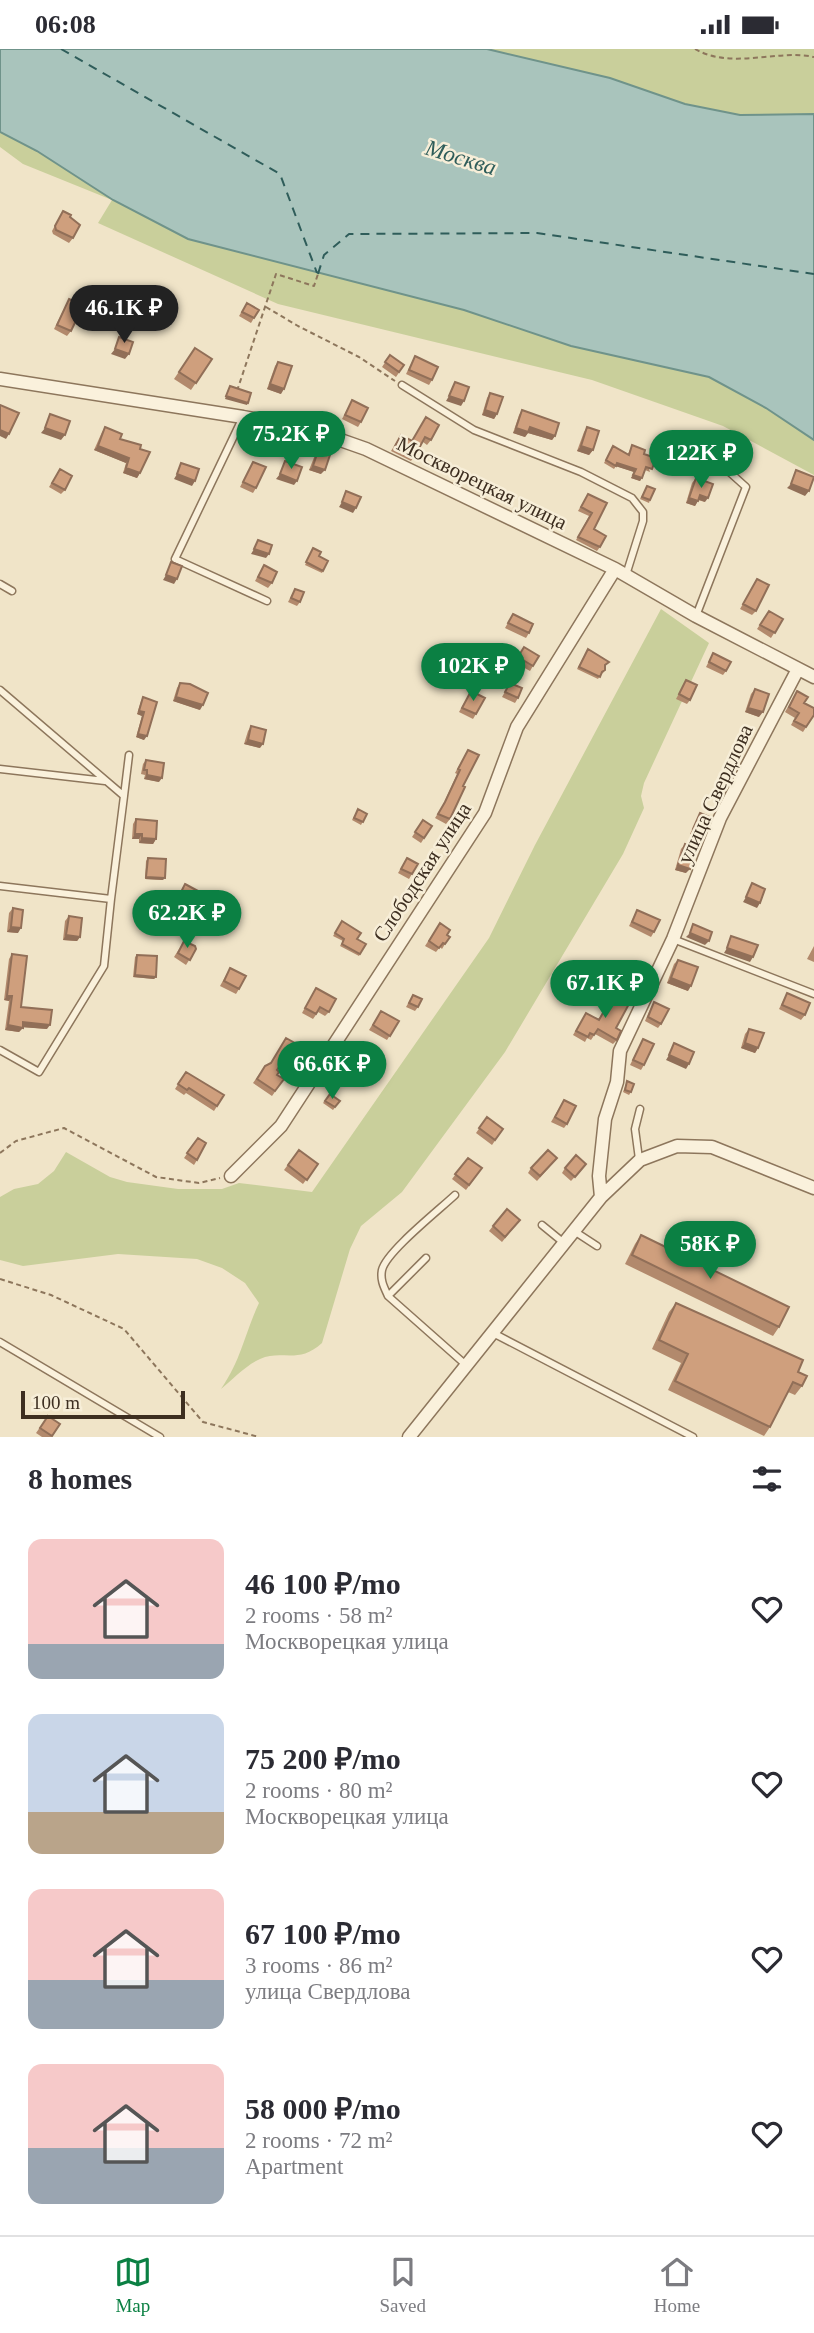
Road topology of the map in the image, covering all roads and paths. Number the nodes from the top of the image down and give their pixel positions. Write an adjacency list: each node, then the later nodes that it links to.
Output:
1 (695, 49): 2 (path)
2 (814, 57)
3 (318, 274): 4 (path)
4 (265, 306): 6 (path); 7 (path)
5 (0, 379): 8 (street, Москворецкая улица)
6 (401, 385): 10 (lane)
7 (236, 391)
8 (243, 417): 10 (street, Москворецкая улица); 13 (lane)
9 (726, 469): 14 (lane)
10 (620, 572): 14 (street, Москворецкая улица); 30 (street, Слободская улица)
11 (0, 584): 12 (lane)
12 (12, 591)
13 (267, 601)
14 (696, 616): 15 (street, Москворецкая улица)
15 (798, 669): 16 (street, Москворецкая улица); 24 (street, улица Свердлова)
16 (814, 677)
17 (0, 690): 20 (lane)
18 (129, 755): 21 (lane)
19 (0, 769): 20 (lane)
20 (107, 781): 21 (lane)
21 (124, 796): 23 (lane)
22 (0, 886): 23 (lane)
23 (111, 899): 26 (lane)
24 (673, 939): 25 (lane); 33 (street, улица Свердлова)
25 (814, 994)
26 (0, 1050)
27 (640, 1109): 29 (lane)
28 (0, 1153): 30 (path)
29 (639, 1160): 31 (street); 33 (street)
30 (231, 1176)
31 (814, 1188)
32 (455, 1195): 40 (lane)
33 (601, 1197): 35 (street)
34 (541, 1225): 36 (lane)
35 (574, 1231): 36 (street); 37 (lane)
36 (564, 1243): 41 (street)
37 (597, 1246)
38 (426, 1258): 40 (lane)
39 (0, 1279): 45 (path)
40 (388, 1296): 43 (lane)
41 (492, 1333): 43 (street); 47 (lane)
42 (0, 1342): 44 (lane)
43 (466, 1365): 46 (street)
44 (160, 1437)
45 (259, 1437)
46 (409, 1437)
47 (693, 1437)

